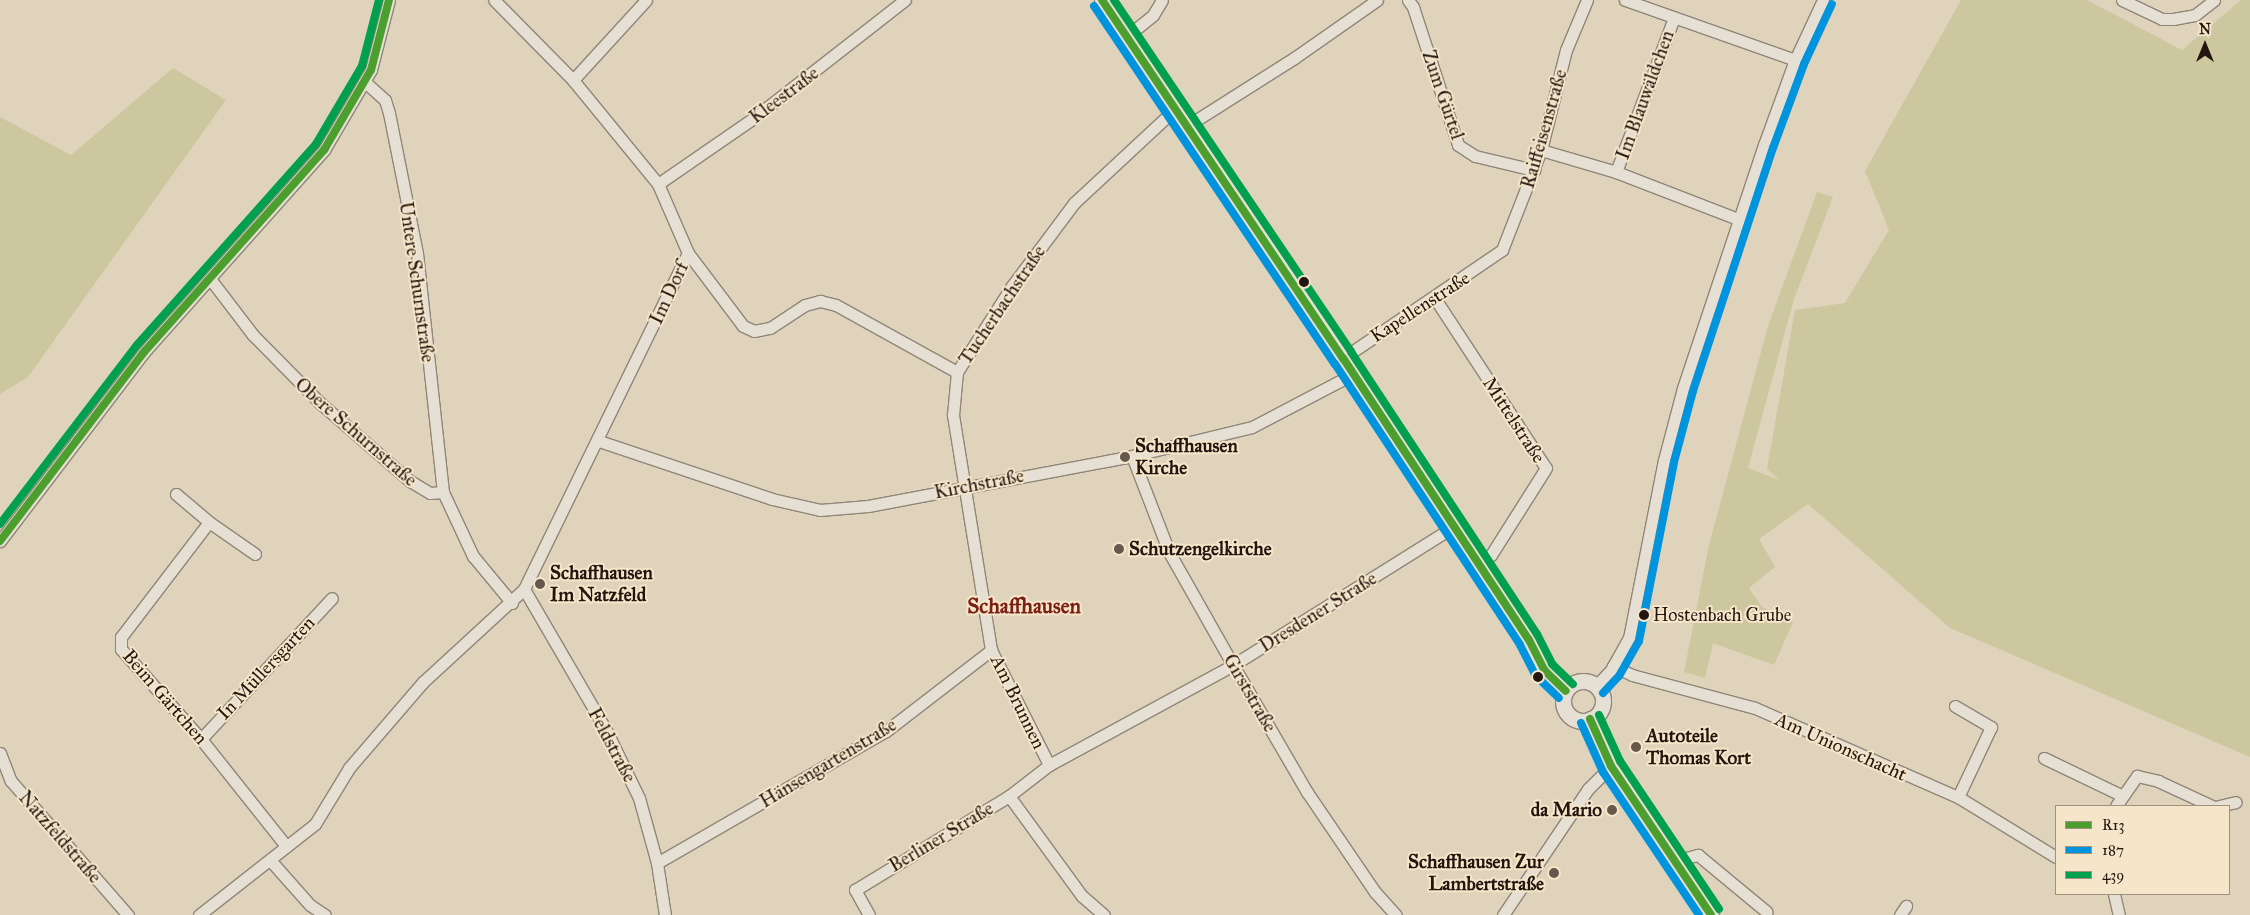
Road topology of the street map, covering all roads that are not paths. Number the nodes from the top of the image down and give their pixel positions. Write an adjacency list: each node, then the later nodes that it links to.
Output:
1 (389, 0): 18 (street)
2 (494, 0): 17 (street, Im Dorf)
3 (646, 0): 17 (street)
4 (905, 0): 24 (street, Kleestraße)
5 (1102, 0): 15 (street)
6 (1162, 0): 15 (street)
7 (1377, 0): 20 (street)
8 (1408, 0): 22 (street, Zum Gürtel)
9 (1587, 0): 21 (street, Raiffeisenstraße)
10 (1625, 0): 14 (street, Im Blauwäldchen)
11 (1823, 0): 16 (street)
12 (2122, 0): 13 (street)
13 (2214, 0)
14 (1674, 18): 16 (street, Im Blauwäldchen); 23 (street, Im Blauwäldchen)
15 (1126, 38): 19 (street)
16 (1795, 60): 25 (street)
17 (573, 80): 24 (street, Im Dorf)
18 (366, 82): 28 (street); 36 (street, Untere Schurnstraße)
19 (1175, 109): 20 (street); 31 (street, Tucherbachstraße)
20 (1187, 126): 30 (street)
21 (1541, 150): 22 (street, Raiffeisenstraße); 23 (street, Im Blauwäldchen)
22 (1534, 170): 27 (street, Raiffeisenstraße)
23 (1616, 172): 25 (street, Im Blauwäldchen)
24 (658, 184): 26 (street, Im Dorf)
25 (1738, 219): 48 (street)
26 (688, 253): 31 (street, Tucherbachstraße); 33 (street, Im Dorf)
27 (1496, 256): 29 (street, Kapellenstraße)
28 (211, 280): 36 (street, Obere Schurnstraße); 40 (street)
29 (1434, 297): 30 (street, Kapellenstraße); 42 (street, Mittelstraße)
30 (1342, 358): 32 (street)
31 (957, 372): 35 (street, Am Brunnen)
32 (1353, 374): 34 (street, Kirchstraße); 39 (street)
33 (599, 441): 35 (street, Kirchstraße); 43 (street, Im Dorf)
34 (1132, 456): 35 (street, Kirchstraße); 47 (street, Girststraße)
35 (964, 486): 46 (street, Am Brunnen)
36 (443, 492): 45 (street, Obere Schurnstraße)
37 (176, 494): 38 (street)
38 (209, 522): 41 (street); 53 (street, Beim Gärtchen)
39 (1453, 528): 42 (street); 47 (street, Dresdener Straße)
40 (0, 541)
41 (255, 554)
42 (1476, 563): 50 (street)
43 (524, 589): 45 (street, Im Dorf); 68 (street, Feldstraße)
44 (332, 598): 53 (street, In Müllersgarten)
45 (512, 604): 64 (street, Im Dorf)
46 (991, 650): 56 (street, Am Brunnen); 68 (street, Hänsengartenstraße)
47 (1232, 665): 56 (street, Dresdener Straße); 77 (street, Girststraße)
48 (1613, 666): 49 (street); 59 (street, Am Unionschacht)
49 (1596, 686): 50 (street); 52 (street)
50 (1566, 691): 52 (street)
51 (1955, 706): 59 (street)
52 (1590, 719): 57 (street)
53 (202, 739): 64 (street, Beim Gärtchen)
54 (0, 753): 71 (street, Natzfeldstraße)
55 (2044, 758): 60 (street)
56 (1049, 765): 58 (street, Berliner Straße)
57 (1612, 766): 67 (street); 78 (street)
58 (1009, 796): 75 (street, Berliner Straße); 76 (street)
59 (1958, 796): 65 (street, Am Unionschacht)
60 (2118, 801): 62 (street)
61 (2236, 802): 63 (street)
62 (2210, 805)
63 (2223, 805)
64 (286, 846): 66 (street, Im Dorf)
65 (2055, 856)
66 (270, 860): 72 (street, Im Dorf); 73 (street)
67 (1675, 861): 70 (street); 79 (street)
68 (657, 862): 74 (street, Feldstraße)
69 (2114, 895): 80 (street)
70 (1767, 912)
71 (128, 915)
72 (199, 915)
73 (325, 915)
74 (665, 915)
75 (869, 915)
76 (1104, 915)
77 (1396, 915)
78 (1503, 915)
79 (1711, 915)
80 (2119, 915)

